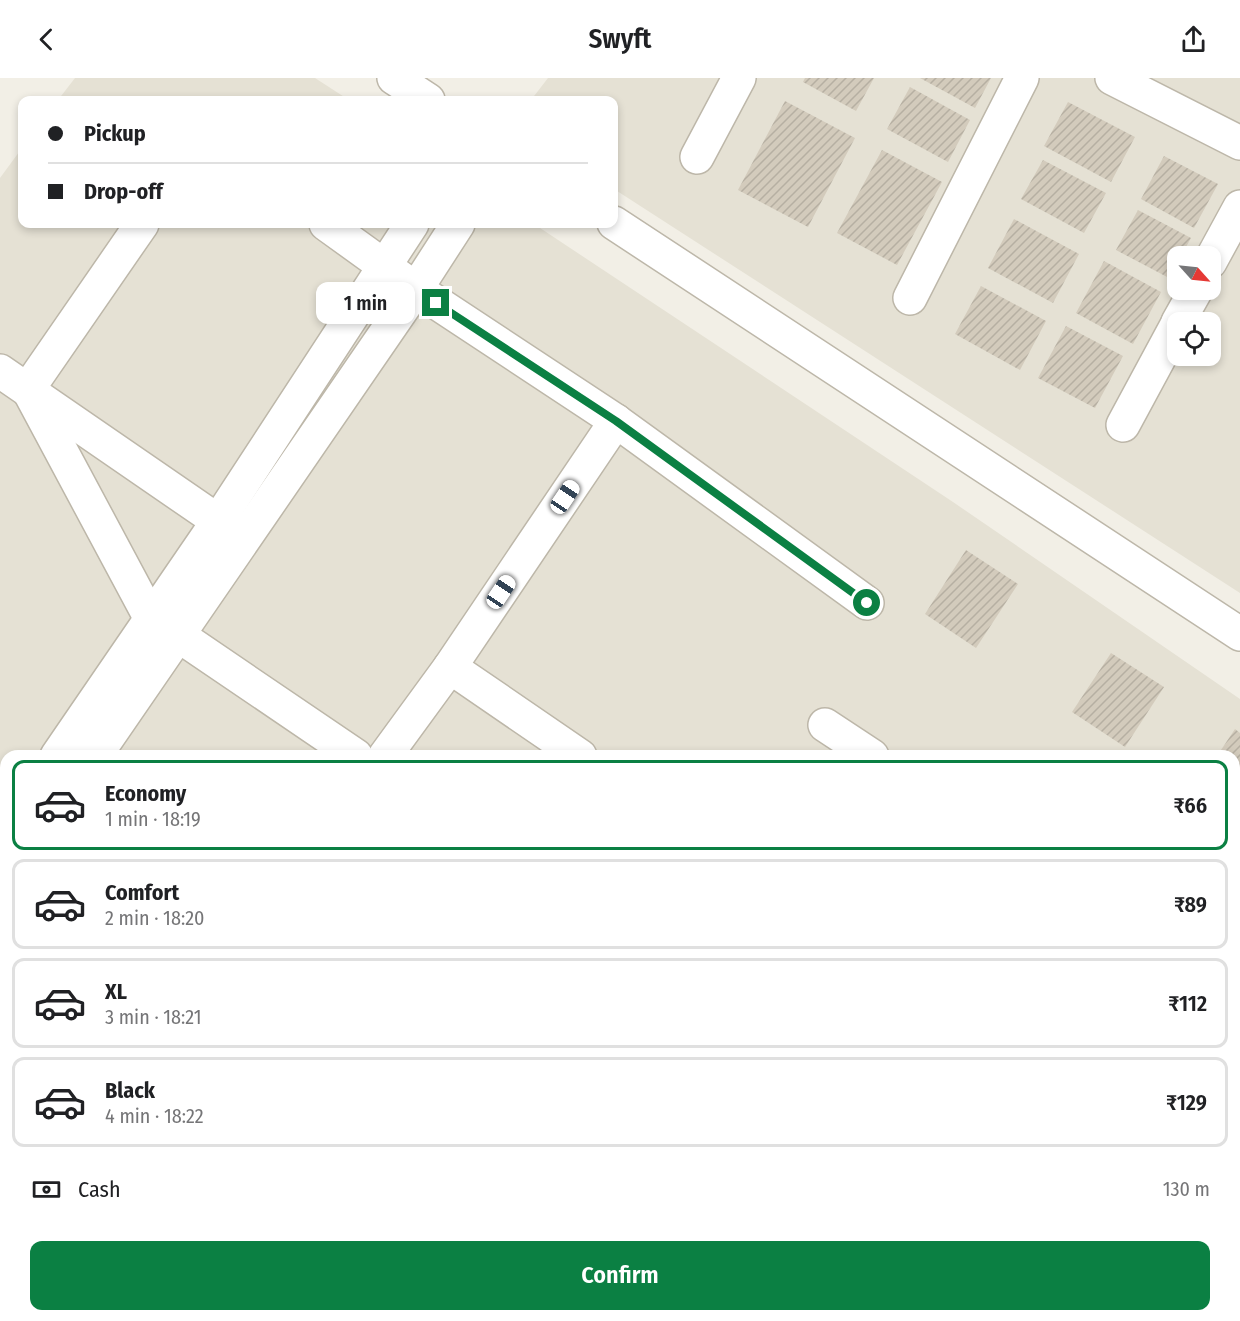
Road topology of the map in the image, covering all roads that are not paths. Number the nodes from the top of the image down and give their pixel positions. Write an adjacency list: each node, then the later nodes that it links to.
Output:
1 (394, 78): 5 (street)
2 (739, 78): 7 (street)
3 (1022, 78): 17 (street)
4 (1112, 78): 6 (street)
5 (422, 96)
6 (1240, 143)
7 (697, 158)
8 (1240, 207): 14 (street)
9 (618, 226): 26 (street)
10 (139, 228): 20 (street)
11 (331, 228): 15 (street)
12 (409, 228): 15 (street)
13 (455, 228): 16 (street)
14 (1219, 246)
15 (384, 267): 16 (street); 23 (street)
16 (416, 290): 21 (street); 25 (street)
17 (910, 298)
18 (1167, 343): 22 (street)
19 (0, 371): 20 (street)
20 (28, 389): 23 (street); 25 (street)
21 (616, 421): 24 (street); 27 (street)
22 (1123, 425)
23 (218, 521): 25 (street)
24 (867, 603)
25 (164, 627): 29 (street); 30 (street); 31 (street)
26 (1240, 634)
27 (450, 667): 32 (street); 33 (street)
28 (825, 725): 34 (street)
29 (62, 750)
30 (98, 750)
31 (348, 750)
32 (389, 750)
33 (571, 750)
34 (864, 750)

